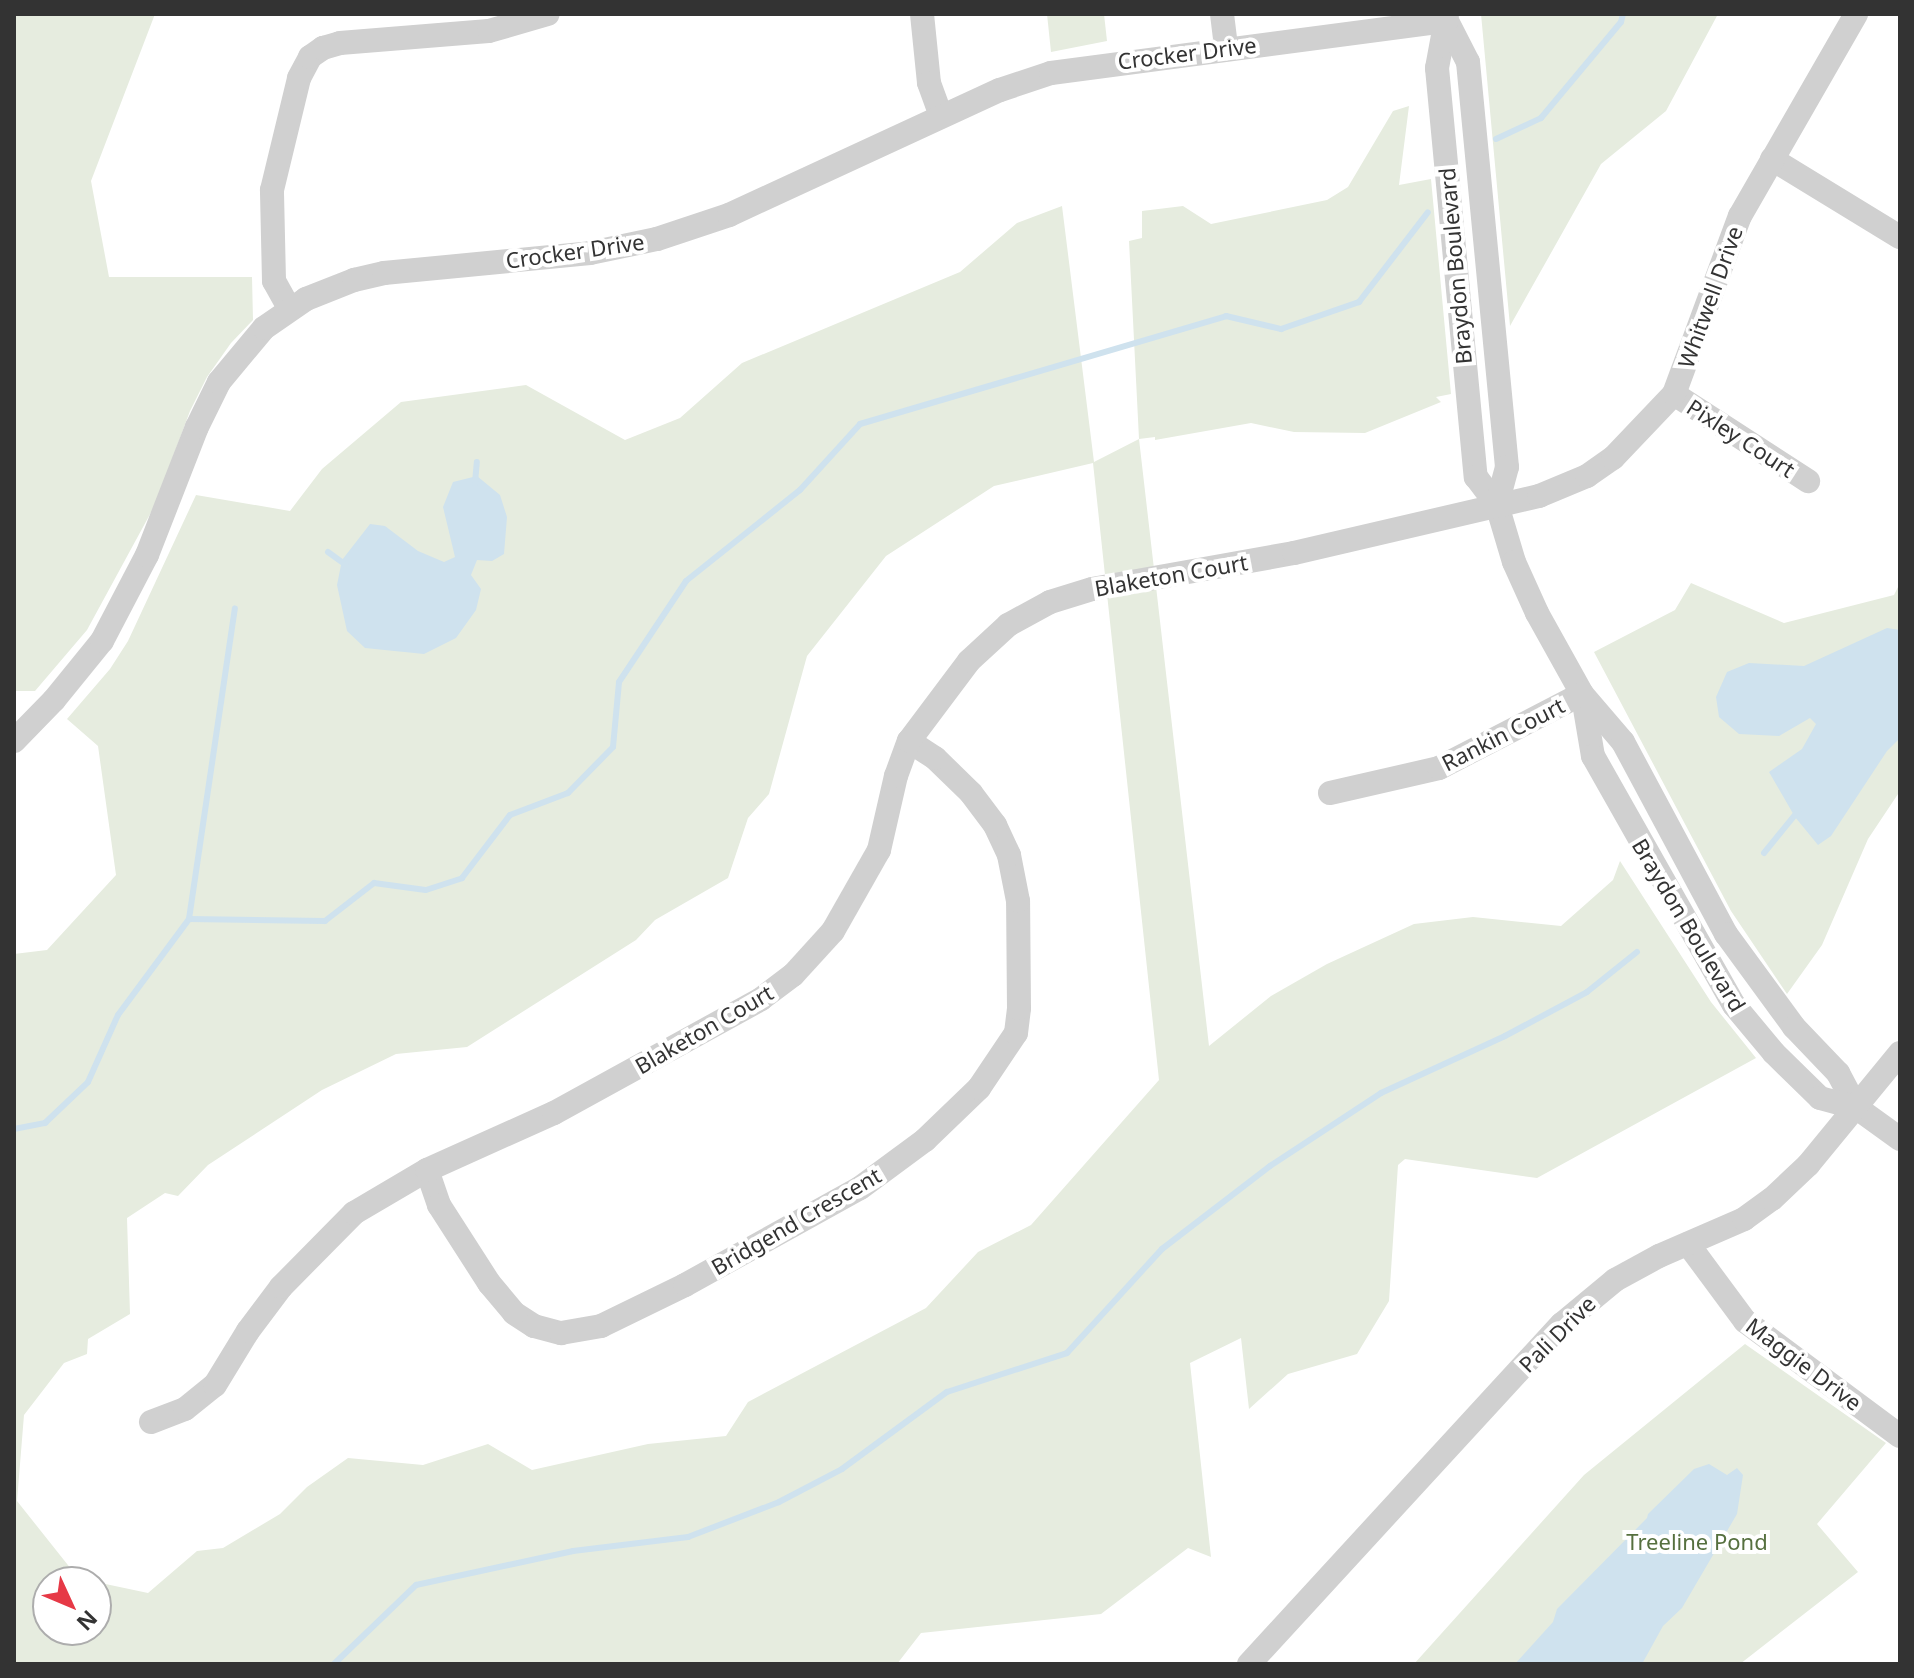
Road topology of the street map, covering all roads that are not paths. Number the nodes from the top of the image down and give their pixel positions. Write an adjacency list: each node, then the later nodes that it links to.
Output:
1 (548, 14): 10 (street)
2 (922, 14): 7 (street)
3 (1222, 14): 6 (street)
4 (1856, 14): 8 (street, Whitwell Drive)
5 (1447, 18): 6 (street, Crocker Drive); 13 (street, Braydon Boulevard); 13 (street, Braydon Boulevard)
6 (1226, 48): 7 (street, Crocker Drive)
7 (941, 116): 10 (street, Crocker Drive)
8 (1772, 159): 9 (street); 11 (street, Whitwell Drive)
9 (1900, 237)
10 (289, 308): 15 (street, Crocker Drive)
11 (1674, 394): 12 (street, Pixley Court); 13 (street, Whitwell Drive)
12 (1808, 481)
13 (1497, 505): 14 (street, Braydon Boulevard); 16 (street, Blaketon Court)
14 (1582, 694): 17 (street, Rankin Court); 19 (street, Braydon Boulevard); 19 (street, Braydon Boulevard)
15 (14, 741)
16 (909, 741): 21 (street, Blaketon Court); 21 (street, Bridgend Crescent)
17 (1330, 793)
18 (1900, 1053): 19 (street, Pali Drive)
19 (1857, 1108): 20 (street, Braydon Boulevard); 22 (street, Pali Drive)
20 (1900, 1139)
21 (427, 1170): 23 (street, Blaketon Court)
22 (1688, 1244): 24 (street, Maggie Drive); 25 (street, Pali Drive)
23 (151, 1422)
24 (1900, 1436)
25 (1249, 1664)

